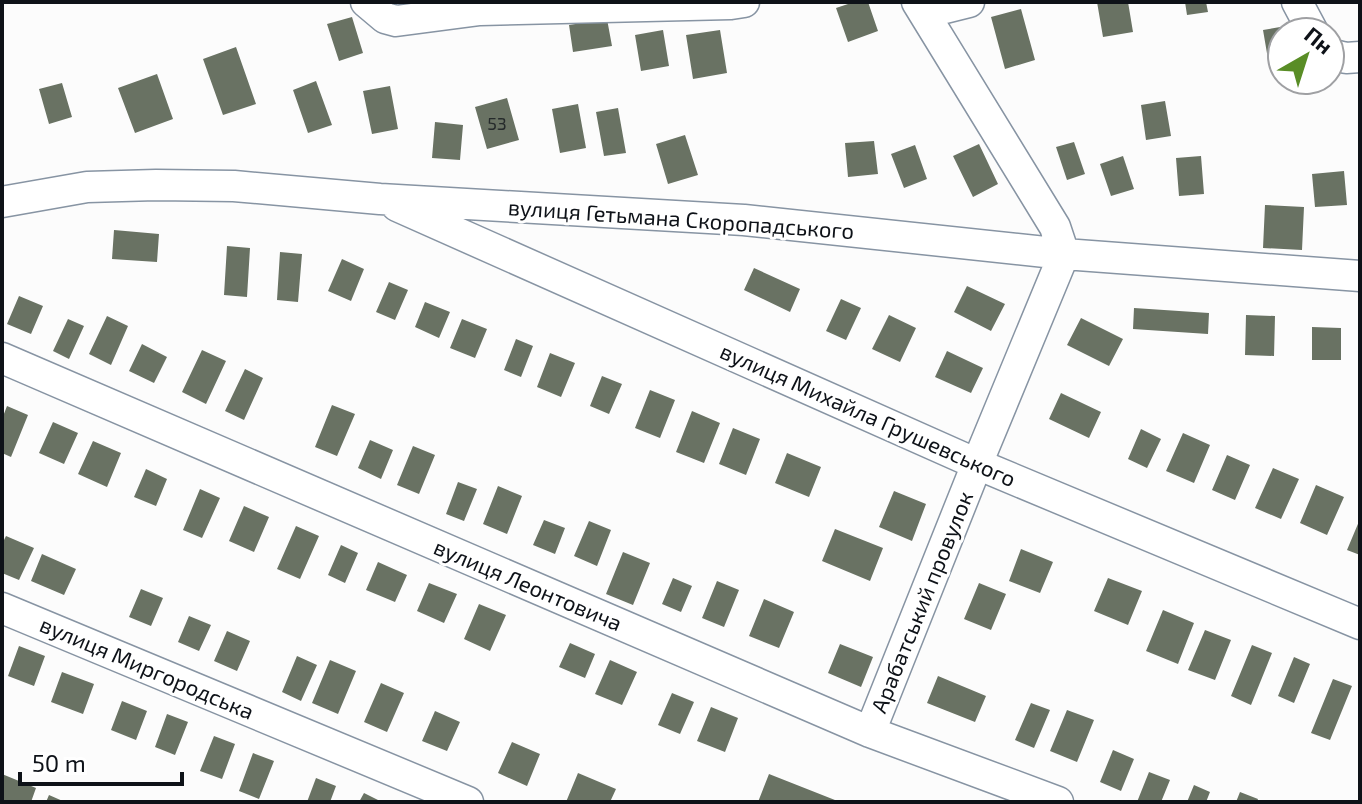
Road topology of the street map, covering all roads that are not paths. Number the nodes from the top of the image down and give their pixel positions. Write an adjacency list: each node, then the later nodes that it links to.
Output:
1 (366, 2): 2 (street)
2 (744, 2)
3 (969, 2): 4 (street)
4 (921, 8): 7 (street)
5 (380, 199): 6 (street, вулиця Гетьмана Скоропадського); 7 (street, вулиця Гетьмана Скоропадського); 10 (street, вулиця Михайла Грушевського)
6 (2, 202)
7 (1064, 254): 8 (street, вулиця Гетьмана Скоропадського); 10 (street, Арабатський провулок)
8 (1360, 276)
9 (2, 358): 13 (street, вулиця Леонтовича)
10 (977, 464): 12 (street, вулиця Михайла Грушевського); 13 (street, Арабатський провулок)
11 (2, 608): 14 (street, вулиця Миргородська)
12 (1360, 624)
13 (870, 732): 15 (street, вулиця Леонтовича)
14 (468, 802)
15 (1058, 802)

